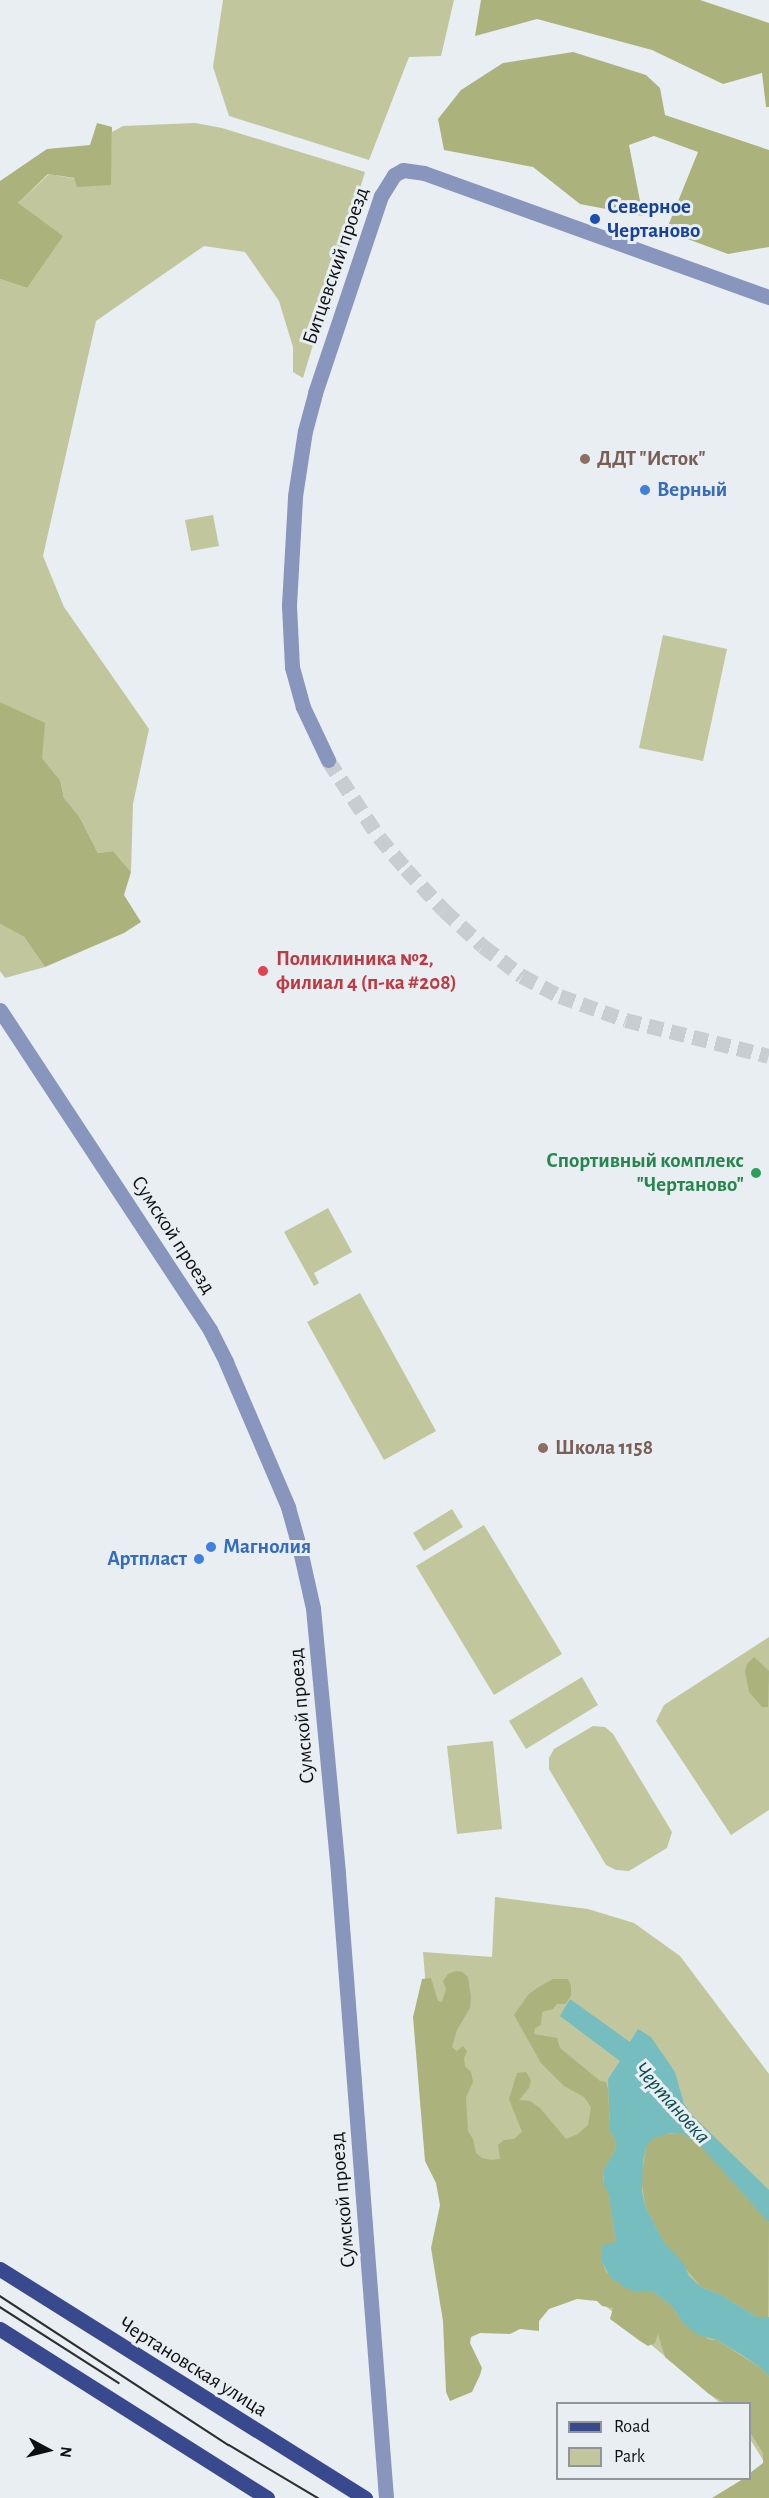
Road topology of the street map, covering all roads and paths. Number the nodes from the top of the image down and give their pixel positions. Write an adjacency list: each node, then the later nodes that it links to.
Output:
1 (769, 297): 2 (street, Битцевский проезд)
2 (328, 760)
3 (0, 1010): 8 (street, Сумской проезд)
4 (0, 2269): 7 (main road, Чертановская улица)
5 (0, 2329): 6 (main road)
6 (267, 2498)
7 (365, 2498)
8 (386, 2498)

